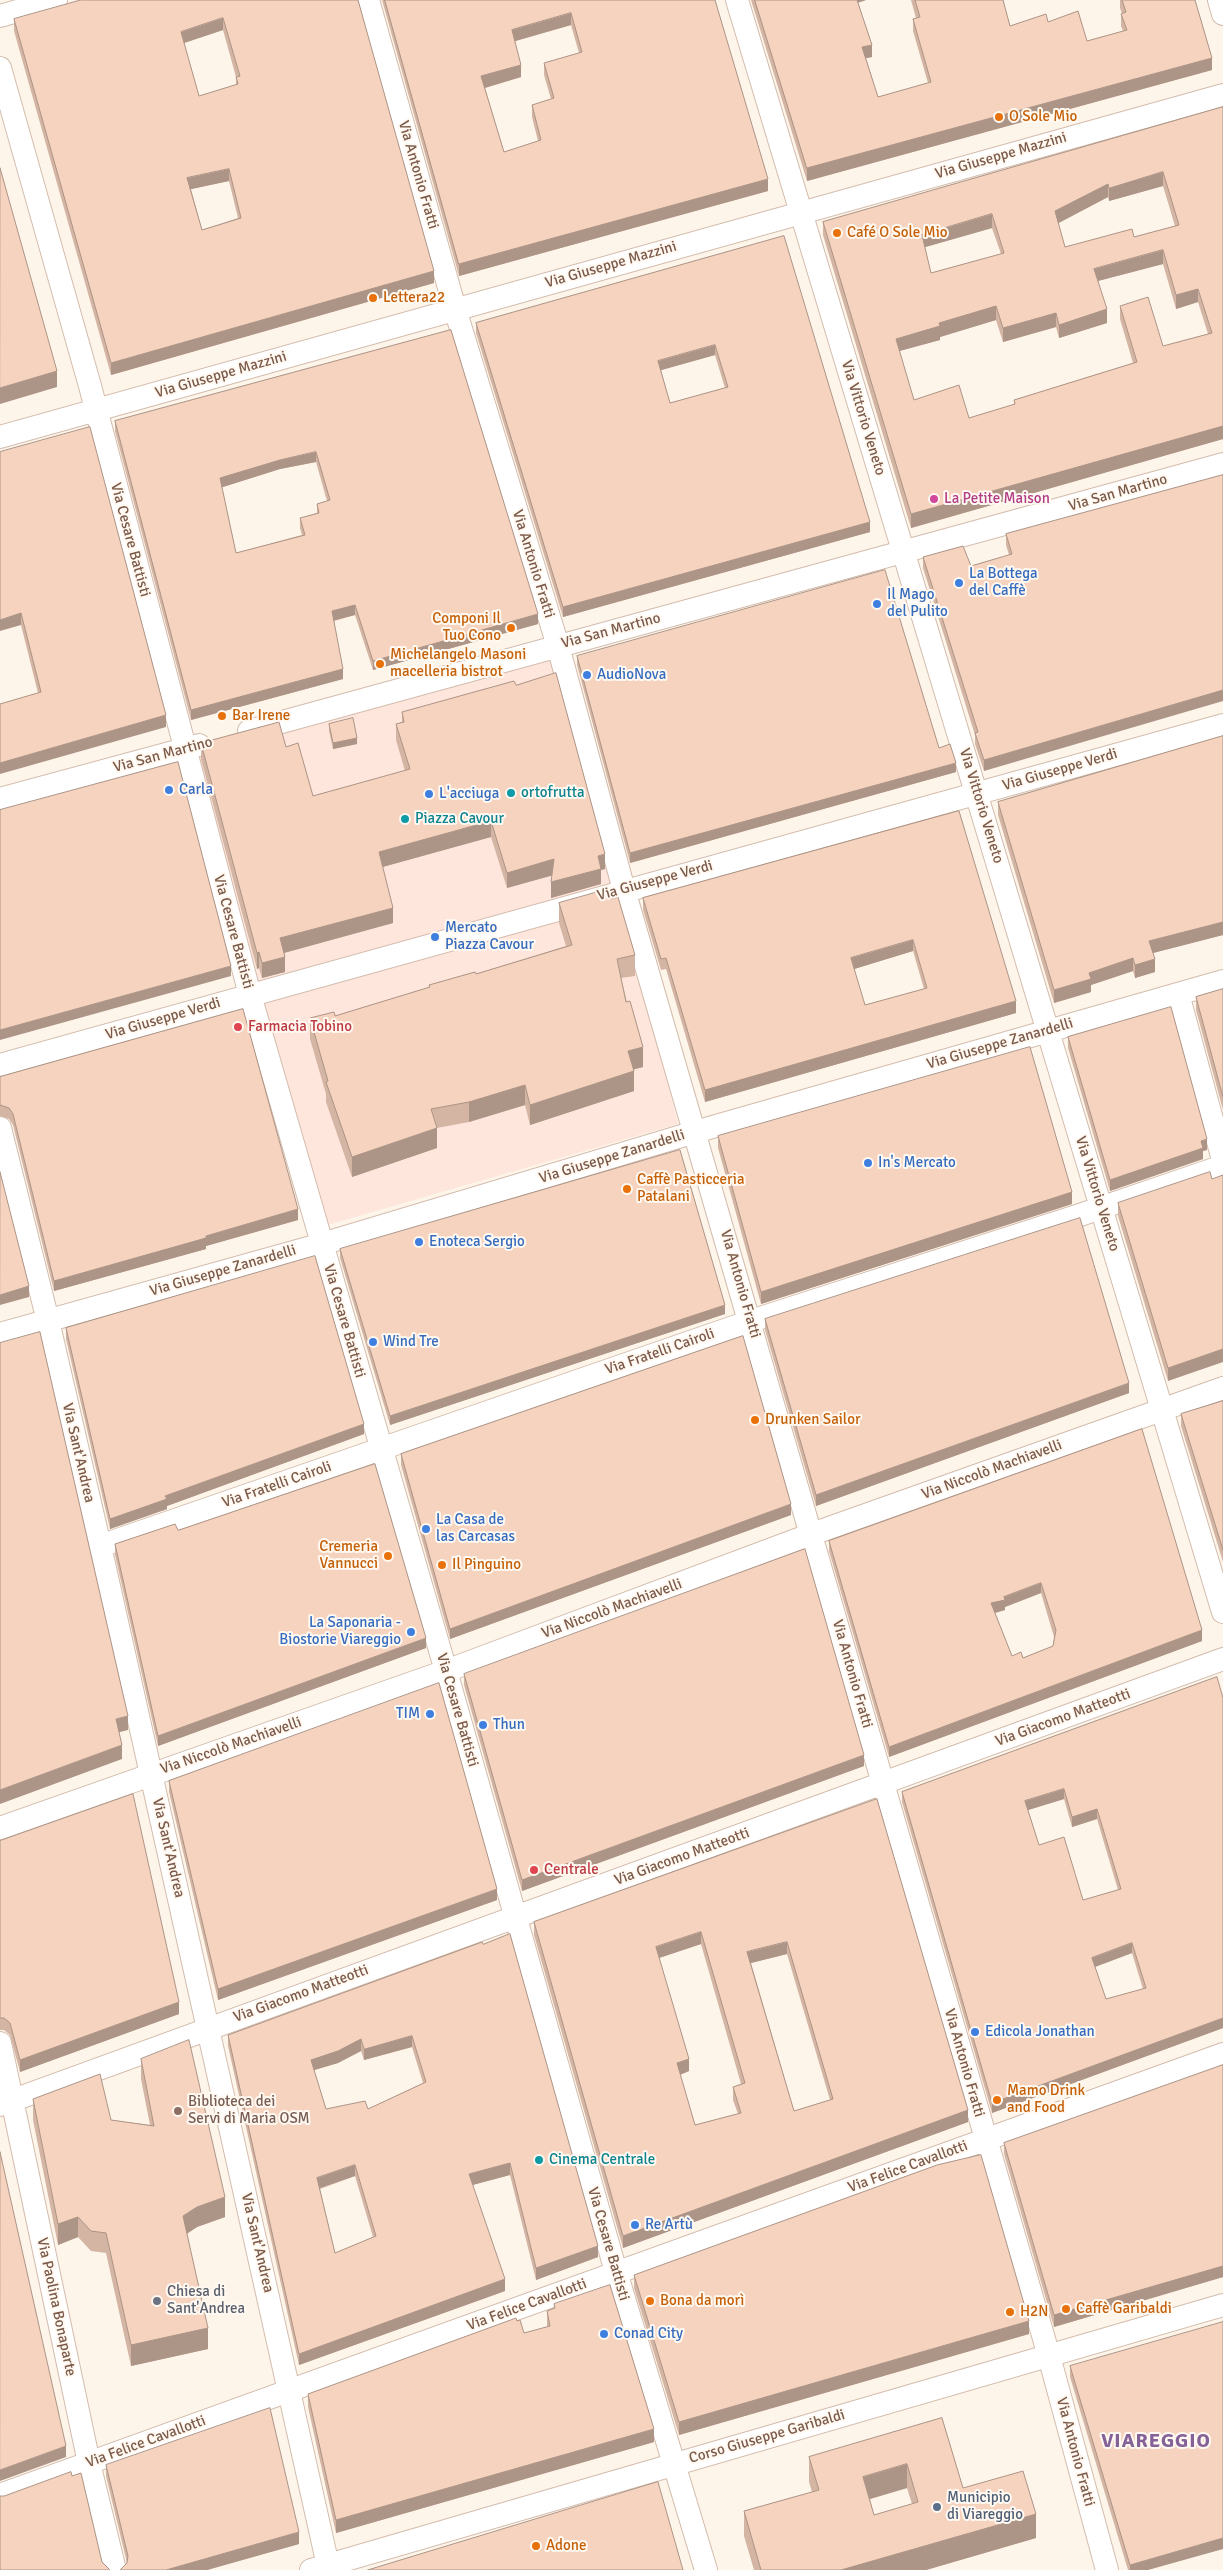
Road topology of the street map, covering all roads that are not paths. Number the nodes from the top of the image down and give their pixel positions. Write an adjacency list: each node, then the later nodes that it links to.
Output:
1 (56, 0): 6 (street)
2 (368, 0): 10 (street, Via Antonio Fratti)
3 (737, 0): 9 (street, Via Vittorio Veneto)
4 (1219, 0): 5 (street)
5 (1223, 14)
6 (0, 16)
7 (0, 68): 11 (street, Via Cesare Battisti)
8 (1223, 94): 9 (street, Via Giuseppe Mazzini)
9 (800, 212): 10 (street, Via Giuseppe Mazzini); 14 (street, Via Vittorio Veneto)
10 (455, 309): 11 (street, Via Giuseppe Mazzini); 15 (street, Via Antonio Fratti)
11 (96, 410): 12 (street, Via Giuseppe Mazzini); 17 (street, Via Cesare Battisti)
12 (0, 437)
13 (1223, 464): 14 (street, Via San Martino)
14 (904, 553): 15 (street, Via San Martino); 18 (street, Via Vittorio Veneto)
15 (558, 646): 17 (street, Via San Martino); 20 (street, Via Antonio Fratti)
16 (1223, 725): 18 (street, Via Giuseppe Verdi)
17 (186, 749): 19 (street, Via San Martino); 23 (street, Via Cesare Battisti)
18 (977, 793): 20 (street, Via Giuseppe Verdi); 24 (street, Via Vittorio Veneto)
19 (0, 800)
20 (624, 890): 23 (street, Via Giuseppe Verdi); 27 (street, Via Antonio Fratti)
21 (1223, 981): 22 (street, Via Giuseppe Zanardelli)
22 (1178, 994): 24 (street, Via Giuseppe Zanardelli); 28 (street)
23 (250, 995): 25 (street, Via Giuseppe Verdi); 31 (street, Via Cesare Battisti)
24 (1048, 1030): 27 (street, Via Giuseppe Zanardelli); 30 (street, Via Vittorio Veneto)
25 (0, 1065)
26 (0, 1128): 32 (street, Via Sant'Andrea)
27 (695, 1132): 31 (street, Via Giuseppe Zanardelli); 33 (street, Via Antonio Fratti)
28 (1223, 1160)
29 (1223, 1166): 30 (street, Via Fratelli Cairoli)
30 (1101, 1208): 33 (street, Via Fratelli Cairoli); 36 (street, Via Vittorio Veneto)
31 (322, 1244): 32 (street, Via Giuseppe Zanardelli); 37 (street, Via Cesare Battisti)
32 (48, 1321): 34 (street, Via Giuseppe Zanardelli); 39 (street, Via Sant'Andrea)
33 (751, 1321): 37 (street, Via Fratelli Cairoli); 38 (street, Via Antonio Fratti)
34 (0, 1334)
35 (1223, 1388): 36 (street, Via Niccolò Machiavelli)
36 (1161, 1409): 38 (street, Via Niccolò Machiavelli); 40 (street, Via Vittorio Veneto)
37 (382, 1449): 39 (street, Via Fratelli Cairoli); 42 (street, Via Cesare Battisti)
38 (812, 1534): 42 (street, Via Niccolò Machiavelli); 44 (street, Via Antonio Fratti)
39 (100, 1546): 43 (street, Via Sant'Andrea)
40 (1223, 1612)
41 (1223, 1660): 44 (street, Via Giacomo Matteotti)
42 (446, 1671): 43 (street, Via Niccolò Machiavelli); 46 (street, Via Cesare Battisti)
43 (152, 1774): 45 (street, Via Niccolò Machiavelli); 47 (street, Via Sant'Andrea)
44 (883, 1784): 46 (street, Via Giacomo Matteotti); 51 (street, Via Antonio Fratti)
45 (0, 1828)
46 (514, 1917): 47 (street, Via Giacomo Matteotti); 52 (street, Via Cesare Battisti)
47 (208, 2028): 50 (street, Via Giacomo Matteotti); 55 (street, Via Sant'Andrea)
48 (0, 2043): 50 (street, Via Paolina Bonaparte)
49 (1223, 2054): 51 (street, Via Felice Cavallotti)
50 (7, 2103): 56 (street, Via Paolina Bonaparte)
51 (986, 2139): 52 (street, Via Felice Cavallotti); 54 (street, Via Antonio Fratti)
52 (616, 2272): 55 (street, Via Felice Cavallotti); 57 (street, Via Cesare Battisti)
53 (1223, 2305): 54 (street, Corso Giuseppe Garibaldi)
54 (1050, 2356): 57 (street, Corso Giuseppe Garibaldi); 62 (street, Via Antonio Fratti)
55 (290, 2391): 56 (street, Via Felice Cavallotti); 59 (street, Via Sant'Andrea)
56 (89, 2462): 58 (street, Via Felice Cavallotti); 60 (street, Via Paolina Bonaparte)
57 (675, 2464): 59 (street, Corso Giuseppe Garibaldi); 61 (street, Via Cesare Battisti)
58 (0, 2495)
59 (323, 2568)
60 (115, 2570)
61 (706, 2570)
62 (1107, 2570)

